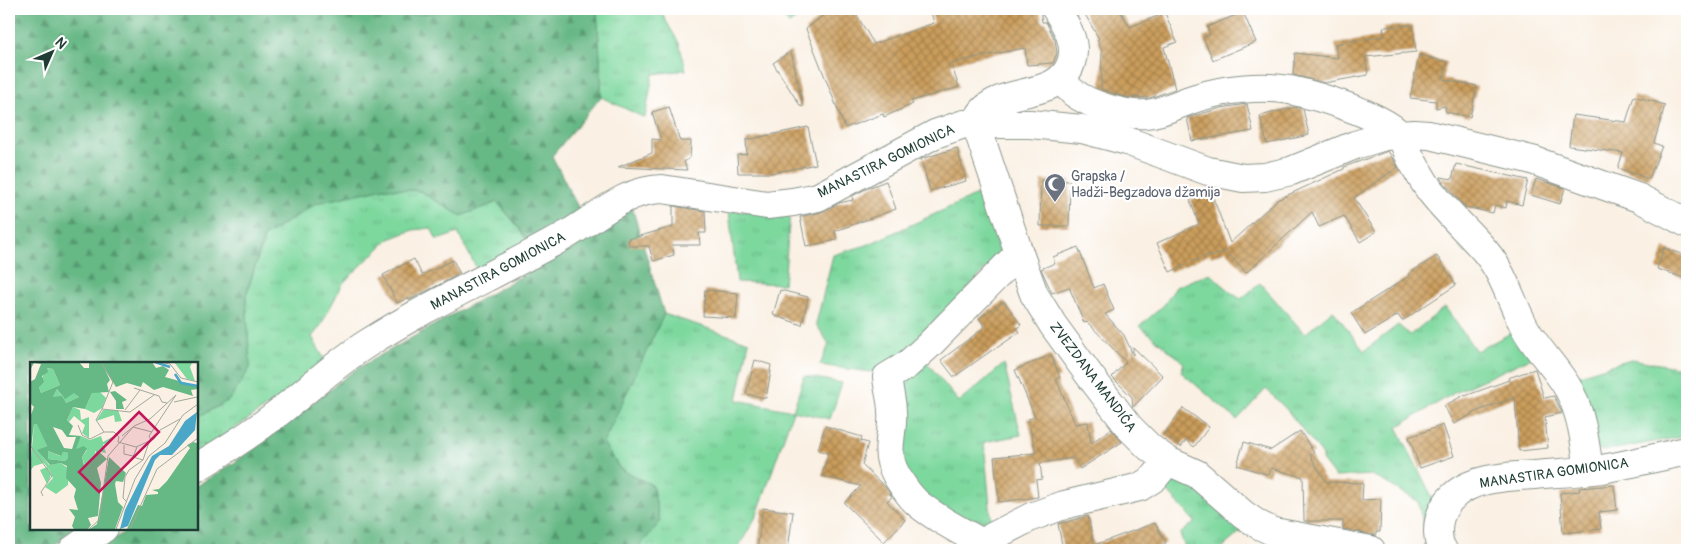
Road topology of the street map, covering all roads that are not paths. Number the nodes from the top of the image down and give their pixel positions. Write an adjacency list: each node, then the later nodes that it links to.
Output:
1 (1056, 9): 2 (street)
2 (1061, 79): 3 (street); 4 (street)
3 (976, 124): 4 (street, MANASTIRA GOMIONICA); 6 (street, ZVEZDANA MANDIĆA); 9 (street, MANASTIRA GOMIONICA)
4 (1400, 134): 5 (street, MANASTIRA GOMIONICA); 10 (street)
5 (1687, 223)
6 (1019, 253): 8 (street, ZVEZDANA MANDIĆA); 12 (street)
7 (1687, 450): 10 (street, MANASTIRA GOMIONICA)
8 (1168, 461): 12 (street); 14 (street, ZVEZDANA MANDIĆA)
9 (198, 467)
10 (1588, 470): 15 (street, MANASTIRA GOMIONICA)
11 (103, 529): 13 (street)
12 (982, 547)
13 (74, 550)
14 (1371, 550)
15 (1443, 550)

